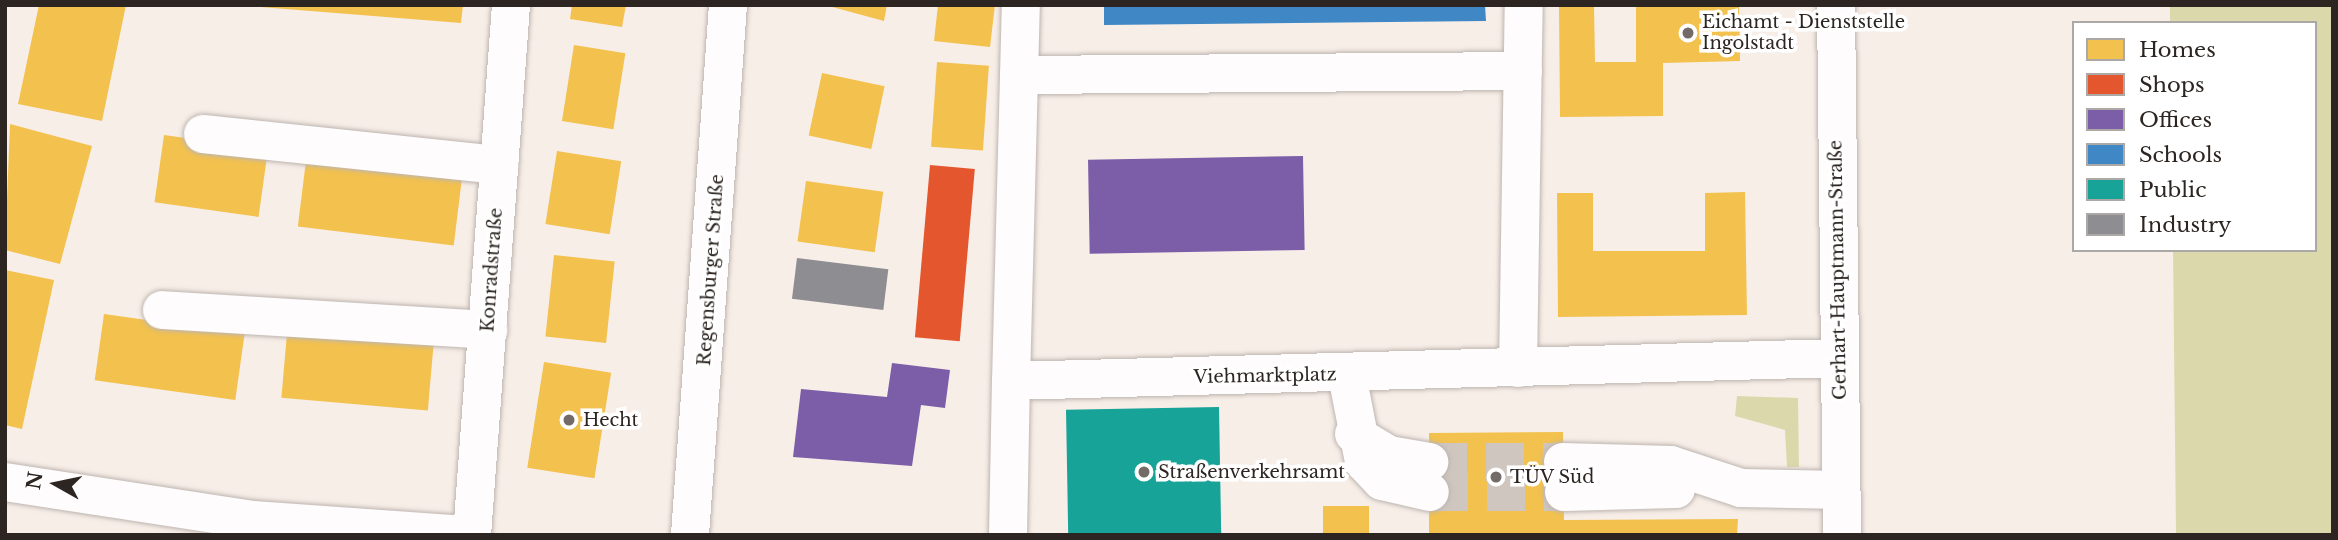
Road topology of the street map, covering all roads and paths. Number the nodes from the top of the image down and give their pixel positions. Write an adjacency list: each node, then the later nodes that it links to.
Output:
1 (511, 5): 9 (street, Konradstraße)
2 (728, 5): 23 (street, Regensburger Straße)
3 (1021, 5): 7 (street)
4 (1524, 5): 6 (street)
5 (1836, 5): 12 (street, Gerhart-Hauptmann-Straße)
6 (1523, 71): 7 (street); 13 (street)
7 (1019, 75): 15 (street)
8 (203, 134): 9 (street)
9 (499, 165): 11 (street, Konradstraße)
10 (162, 310): 11 (street)
11 (488, 330): 22 (street, Konradstraße)
12 (1838, 358): 13 (street, Viehmarktplatz); 19 (street, Gerhart-Hauptmann-Straße)
13 (1518, 368): 14 (street, Viehmarktplatz)
14 (1347, 375): 15 (street, Viehmarktplatz); 16 (street)
15 (1012, 381): 24 (street)
16 (1429, 477)
17 (1563, 477): 19 (street)
18 (5, 482): 20 (street)
19 (1841, 490): 25 (street, Gerhart-Hauptmann-Straße)
20 (253, 527): 21 (street)
21 (465, 535)
22 (472, 535)
23 (690, 535)
24 (1007, 535)
25 (1842, 535)

